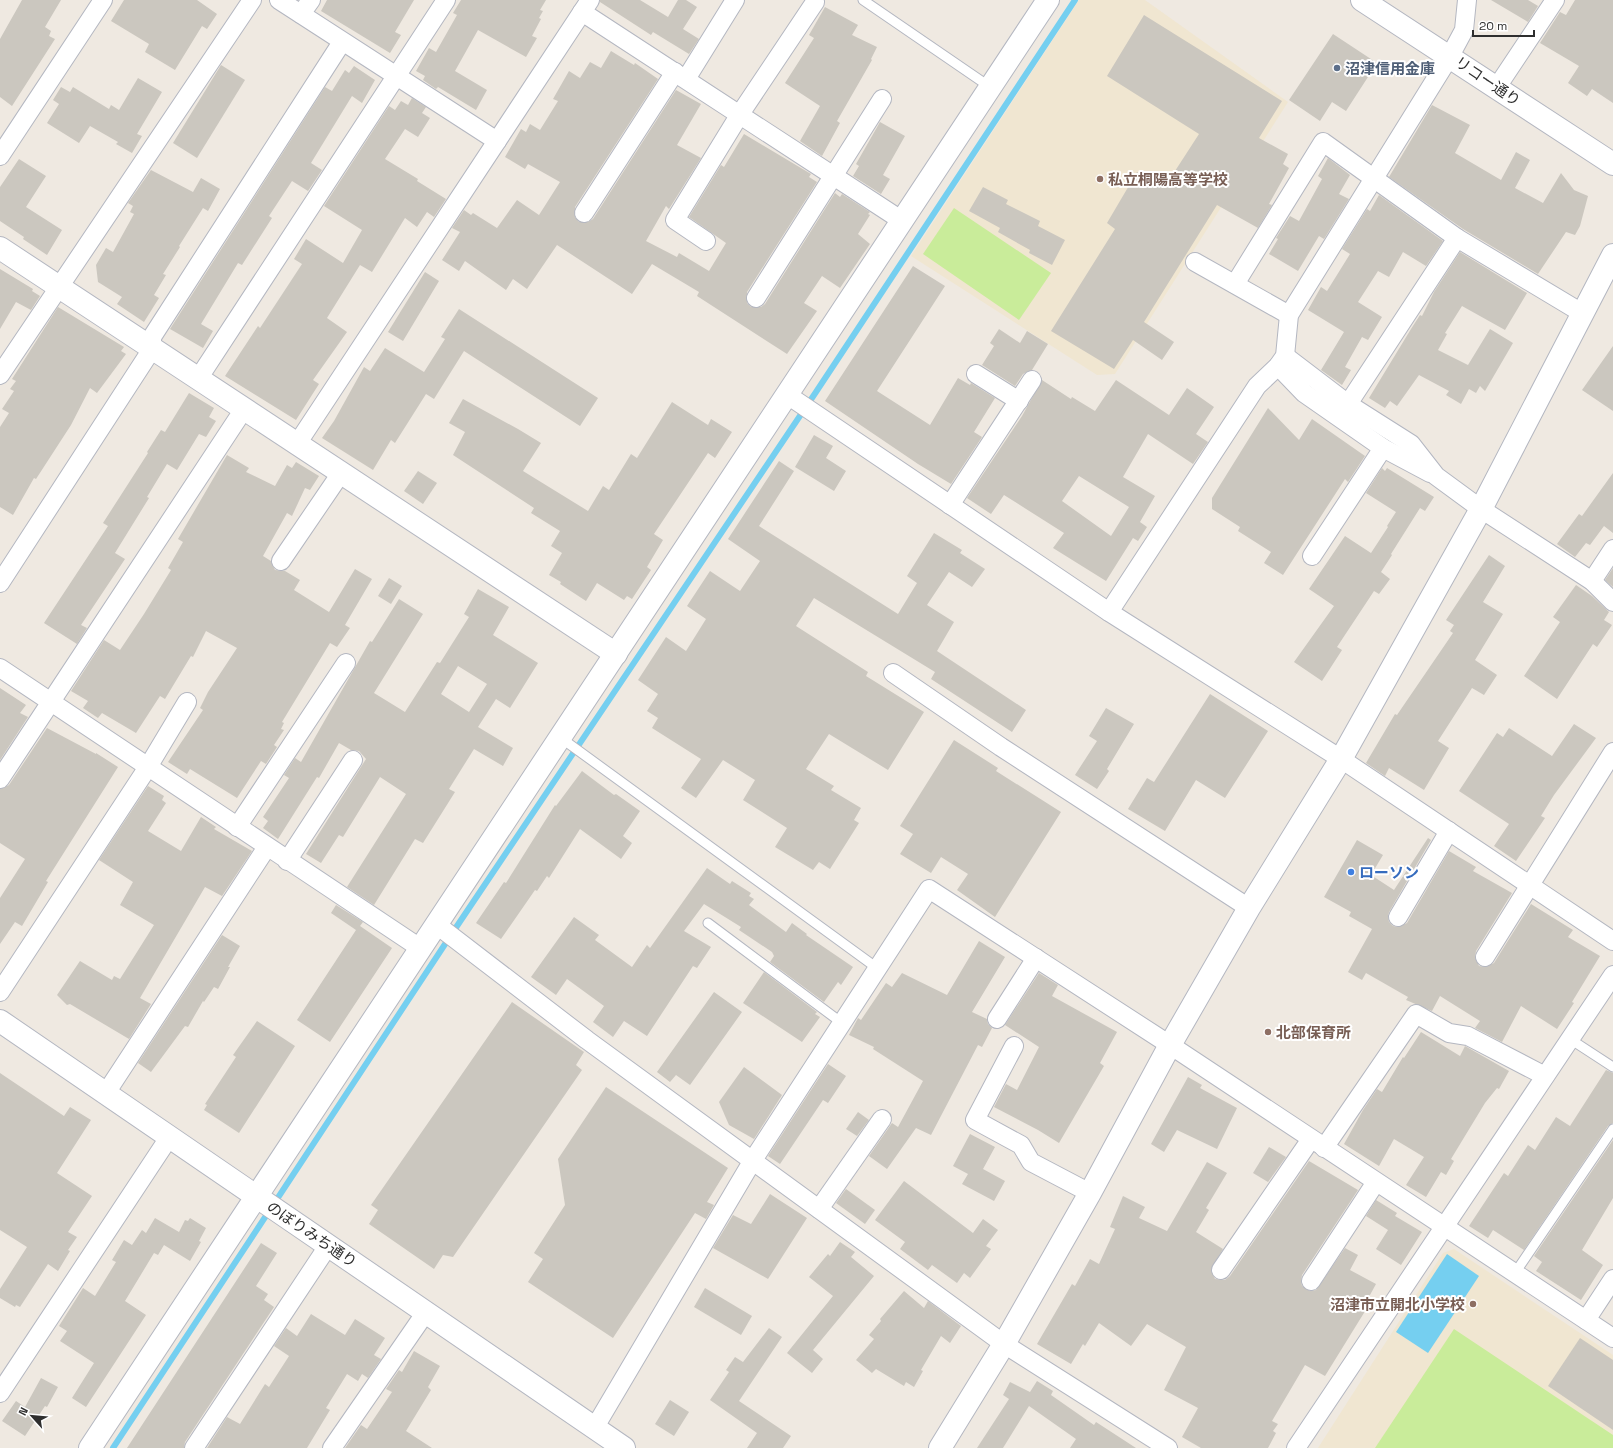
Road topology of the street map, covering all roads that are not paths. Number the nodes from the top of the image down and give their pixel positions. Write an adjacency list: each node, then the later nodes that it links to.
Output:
1 (103, 0): 23 (street)
2 (252, 0): 35 (street)
3 (279, 0): 13 (street)
4 (446, 0): 17 (street)
5 (735, 0): 16 (street)
6 (863, 0): 18 (lane)
7 (1048, 0): 18 (street)
8 (1362, 0): 15 (street, リコー通り)
9 (1467, 0): 15 (street)
10 (1555, 0): 19 (street)
11 (816, 2): 21 (street)
12 (586, 6): 16 (street); 22 (street)
13 (306, 7): 14 (street)
14 (342, 42): 17 (street); 39 (street)
15 (1450, 56): 19 (street, リコー通り); 26 (street)
16 (681, 75): 21 (street); 27 (street)
17 (397, 77): 22 (street); 43 (street)
18 (990, 87): 28 (street)
19 (1497, 87): 24 (street, リコー通り)
20 (882, 99): 25 (street)
21 (740, 114): 25 (street); 30 (street)
22 (497, 141): 49 (street)
23 (0, 156)
24 (1613, 164)
25 (833, 176): 28 (street); 36 (street)
26 (1374, 178): 29 (street); 34 (street); 38 (street)
27 (584, 214)
28 (901, 220): 45 (street)
29 (1458, 238): 37 (street); 47 (street)
30 (706, 241)
31 (0, 248): 35 (street)
32 (1613, 255): 37 (street)
33 (1195, 262): 34 (street)
34 (1235, 284): 38 (street)
35 (59, 287): 39 (street); 41 (street)
36 (756, 298)
37 (1582, 313): 54 (street)
38 (1289, 315): 40 (street)
39 (152, 349): 43 (street); 59 (street)
40 (1282, 361): 47 (street); 50 (street); 61 (street)
41 (0, 374)
42 (976, 374): 46 (street)
43 (198, 379): 48 (street)
44 (1032, 380): 46 (street)
45 (786, 394): 53 (street); 62 (street)
46 (1019, 402): 53 (street)
47 (1348, 404): 52 (street)
48 (244, 409): 49 (street); 66 (street)
49 (297, 444): 51 (street)
50 (1383, 448): 52 (street); 56 (street)
51 (341, 473): 57 (street); 62 (street)
52 (1436, 476): 54 (street)
53 (950, 505): 61 (street)
54 (1482, 509): 58 (street); 70 (street)
55 (1613, 549): 58 (street)
56 (1312, 556)
57 (281, 561)
58 (1592, 581): 60 (street)
59 (0, 583)
60 (1613, 602)
61 (1110, 612): 70 (street)
62 (616, 654): 68 (street)
63 (346, 663): 74 (street)
64 (0, 668): 66 (street)
65 (893, 673): 79 (street)
66 (51, 701): 72 (street); 73 (street)
67 (187, 702): 72 (street)
68 (561, 738): 82 (street); 87 (lane)
69 (1613, 752): 78 (street)
70 (1341, 759): 75 (street); 79 (street)
71 (353, 760): 77 (street)
72 (148, 767): 74 (street); 89 (street)
73 (0, 779)
74 (237, 827): 76 (street)
75 (1449, 832): 78 (street); 80 (street)
76 (266, 847): 77 (street); 98 (street)
77 (287, 861): 84 (street)
78 (1530, 886): 83 (street); 85 (street)
79 (1249, 908): 94 (street)
80 (1398, 917)
81 (708, 923): 92 (lane)
82 (437, 925): 84 (street); 103 (street)
83 (1613, 942)
84 (420, 948): 106 (street)
85 (1485, 957)
86 (1036, 958): 87 (street); 90 (street); 94 (street)
87 (877, 968): 92 (street)
88 (1613, 975): 93 (street)
89 (0, 992)
90 (997, 1019)
91 (0, 1021): 98 (street, のぼりみち通り)
92 (842, 1023): 103 (street)
93 (1570, 1039): 96 (lane); 97 (street)
94 (1170, 1045): 102 (street); 105 (street)
95 (1014, 1046): 105 (street)
96 (1613, 1067)
97 (1545, 1076): 102 (street); 108 (street)
98 (106, 1094): 101 (street, のぼりみち通り)
99 (882, 1119): 107 (street)
100 (1613, 1129): 111 (lane)
101 (170, 1136): 106 (street, のぼりみち通り); 118 (street)
102 (1317, 1144): 104 (street); 110 (street)
103 (753, 1160): 107 (street); 119 (street)
104 (1376, 1182): 108 (street); 113 (street)
105 (1090, 1193): 117 (street)
106 (267, 1204): 109 (street, のぼりみち通り); 120 (street)
107 (818, 1209): 117 (street)
108 (1444, 1226): 111 (street); 125 (street)
109 (328, 1246): 114 (street, のぼりみち通り); 121 (street)
110 (1221, 1270)
111 (1515, 1273): 115 (street)
112 (1613, 1279): 115 (street)
113 (1310, 1281)
114 (426, 1312): 119 (street, のぼりみち通り); 122 (street)
115 (1586, 1320): 116 (street)
116 (1613, 1338)
117 (1004, 1344): 123 (street); 124 (street)
118 (0, 1393)
119 (607, 1440)
120 (90, 1448)
121 (194, 1448)
122 (332, 1448)
123 (940, 1448)
124 (1168, 1448)
125 (1296, 1448)

